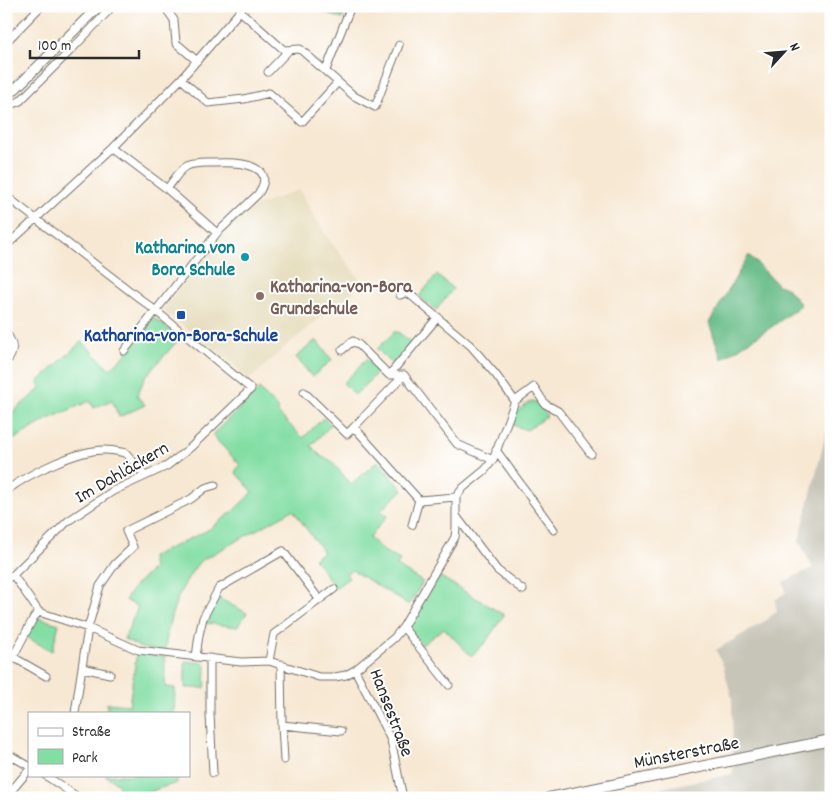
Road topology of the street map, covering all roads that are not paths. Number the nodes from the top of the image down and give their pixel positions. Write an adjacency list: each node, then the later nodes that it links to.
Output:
1 (42, 6): 7 (street)
2 (99, 6): 15 (street)
3 (113, 6): 16 (street)
4 (164, 6): 10 (street)
5 (242, 9): 9 (street); 10 (street)
6 (349, 11): 11 (street)
7 (6, 42)
8 (399, 45): 14 (street)
9 (288, 51): 11 (street); 12 (street)
10 (197, 61): 13 (street)
11 (326, 70): 14 (street)
12 (268, 72)
13 (181, 79): 14 (street); 17 (street)
14 (338, 82)
15 (6, 98)
16 (6, 104)
17 (113, 148): 18 (street); 20 (street)
18 (166, 189): 21 (street); 21 (street)
19 (6, 196): 20 (street)
20 (35, 218): 22 (street); 24 (street)
21 (217, 233): 24 (street)
22 (6, 246)
23 (400, 295): 25 (street)
24 (156, 311): 27 (street); 38 (street, Im Dahläckern)
25 (438, 318): 30 (street); 33 (street)
26 (6, 333): 29 (street)
27 (124, 350)
28 (342, 350): 30 (street)
29 (6, 362)
30 (389, 375): 31 (street)
31 (404, 375): 34 (street); 37 (street)
32 (304, 392): 34 (street)
33 (515, 401): 35 (street); 36 (street)
34 (354, 426): 42 (street)
35 (496, 450): 37 (street); 45 (street)
36 (591, 454)
37 (493, 460): 41 (street)
38 (145, 476): 40 (street); 46 (street, Im Dahläckern)
39 (215, 485): 52 (street)
40 (6, 491)
41 (456, 497): 42 (street); 43 (street, Hansestraße)
42 (419, 500): 44 (street)
43 (456, 517): 48 (street); 51 (street, Hansestraße)
44 (412, 525)
45 (554, 530)
46 (10, 577): 50 (street)
47 (334, 589): 49 (street)
48 (523, 590)
49 (319, 599): 53 (street); 56 (street)
50 (39, 612): 52 (street); 54 (street)
51 (403, 627): 60 (street, Hansestraße); 63 (street)
52 (88, 628): 53 (street); 59 (street)
53 (196, 656): 55 (street)
54 (13, 657): 58 (street); 62 (street)
55 (210, 658): 56 (street); 72 (street)
56 (269, 662): 57 (street)
57 (281, 664): 60 (street); 65 (street)
58 (6, 668)
59 (82, 668): 61 (street); 64 (street)
60 (356, 670): 76 (street, Hansestraße)
61 (110, 674)
62 (46, 676)
63 (449, 684)
64 (75, 712)
65 (282, 725): 66 (street); 69 (street)
66 (341, 731)
67 (831, 740): 77 (main road, Münsterstraße)
68 (6, 753): 70 (street)
69 (284, 760)
70 (28, 767)
71 (28, 769): 74 (street)
72 (213, 773)
73 (46, 776): 75 (street)
74 (8, 798)
75 (79, 798)
76 (404, 798)
77 (549, 798)

